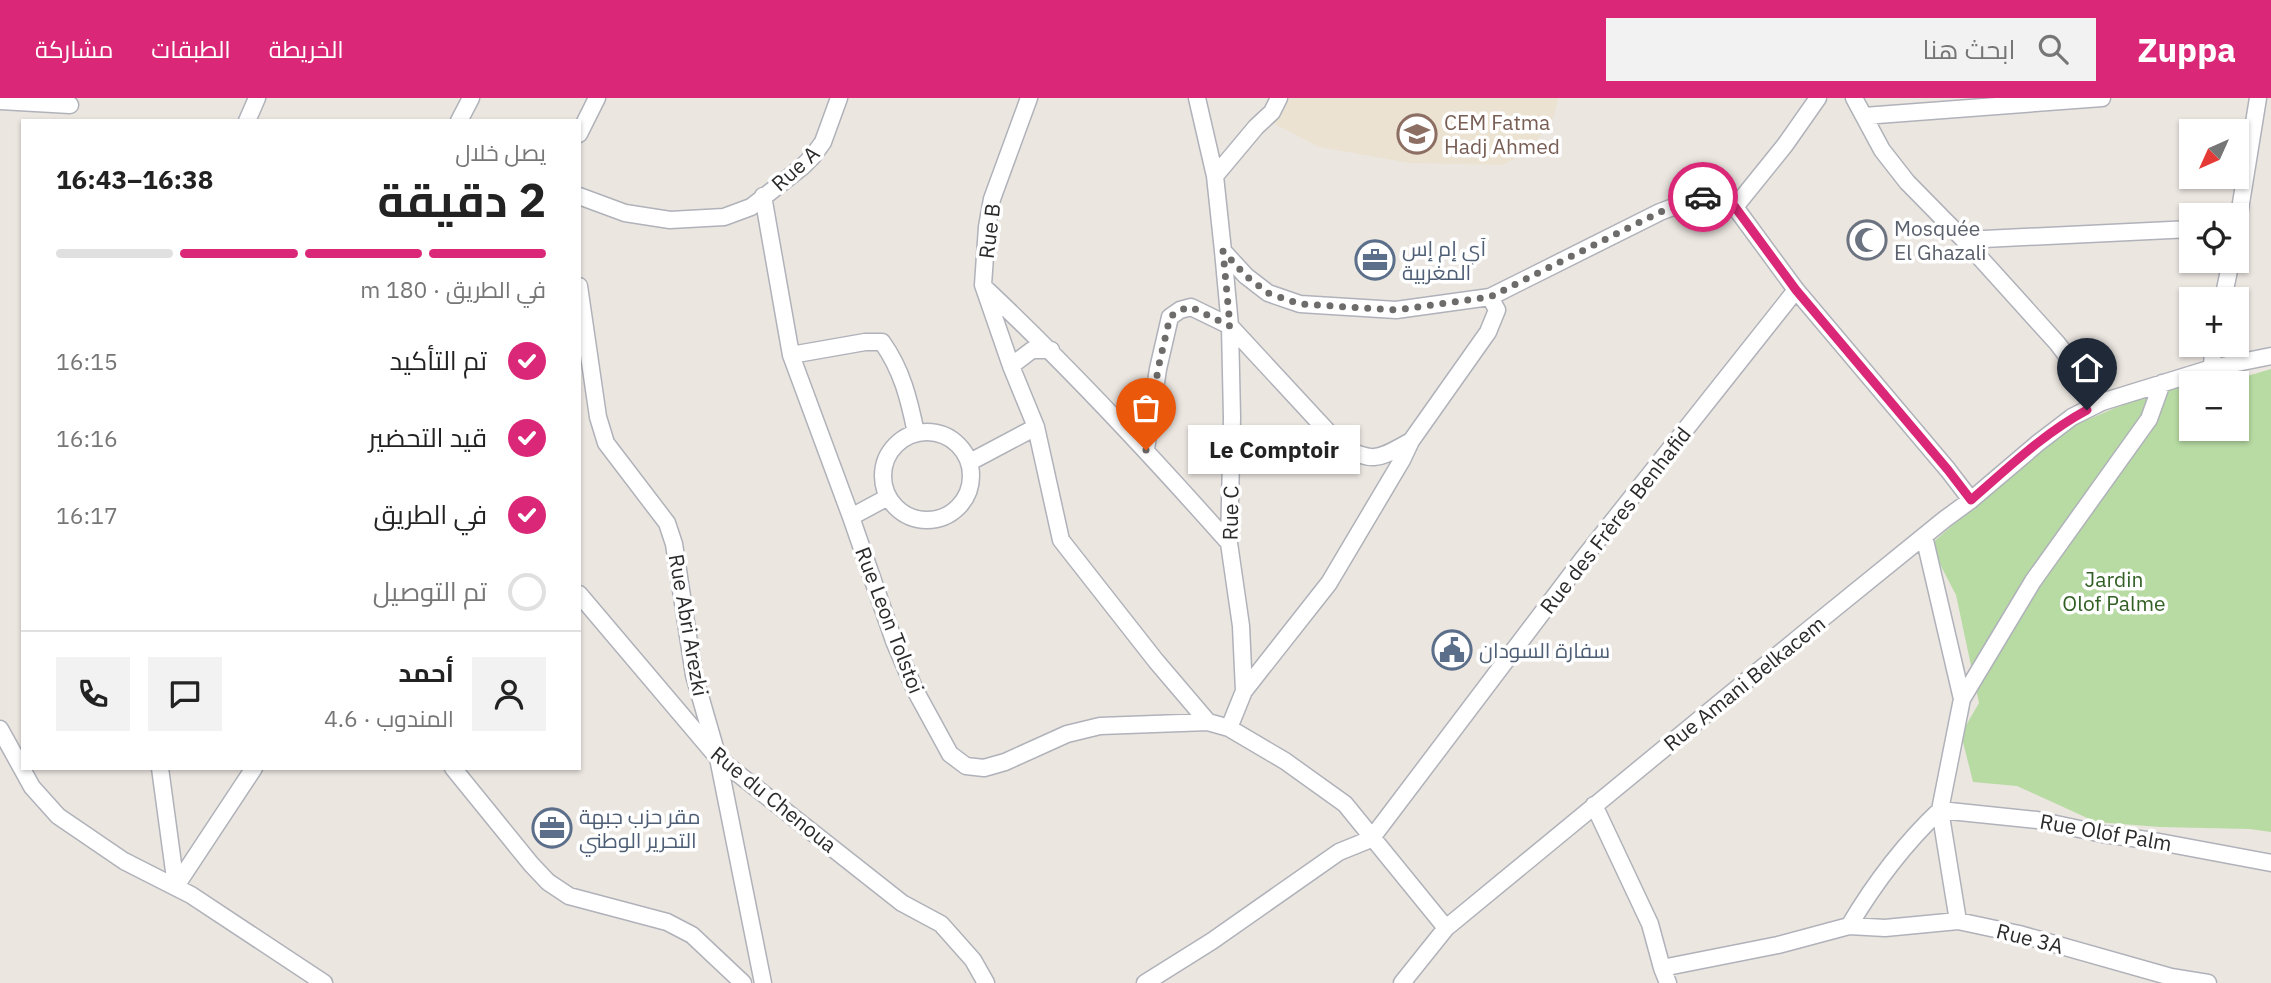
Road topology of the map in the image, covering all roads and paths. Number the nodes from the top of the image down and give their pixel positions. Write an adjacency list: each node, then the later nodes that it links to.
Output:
1 (257, 98): 15 (street)
2 (471, 98): 16 (street)
3 (597, 98): 17 (street)
4 (839, 98): 20 (street, Rue A)
5 (1029, 98): 26 (street, Rue B)
6 (1197, 98): 18 (street, Rue C)
7 (1279, 98): 18 (street)
8 (1818, 98): 22 (street)
9 (1854, 98): 14 (street)
10 (2102, 98): 14 (street)
11 (2258, 98): 21 (street)
12 (0, 101): 13 (street)
13 (72, 108)
14 (1864, 116): 24 (street)
15 (248, 119)
16 (460, 119)
17 (581, 130)
18 (1215, 176): 25 (street, Rue C)
19 (581, 196): 20 (street, Rue A)
20 (763, 196): 32 (street, Rue Leon Tolstoi)
21 (2241, 203)
22 (1735, 207): 27 (street); 28 (street)
23 (2179, 230): 24 (street)
24 (1964, 240): 38 (street)
25 (1223, 251): 28 (street); 30 (street, Rue C)
26 (983, 285): 31 (street); 35 (street, Rue B)
27 (1796, 290): 45 (street); 63 (street, Rue des Frères Benhafid)
28 (1490, 297): 41 (street)
29 (581, 299): 55 (street, Rue Abri Arezki)
30 (1230, 326): 41 (street); 42 (street); 48 (street, Rue C)
31 (1051, 350): 35 (street); 42 (street)
32 (791, 355): 40 (street); 46 (street, Rue Leon Tolstoi)
33 (2271, 356): 36 (street)
34 (2212, 357): 36 (street)
35 (1011, 366): 39 (street, Rue B)
36 (2212, 368): 37 (street, Rue Amani Belkacem)
37 (2162, 383): 38 (street, Rue Amani Belkacem); 51 (street)
38 (2102, 401): 45 (street, Rue Amani Belkacem)
39 (1036, 427): 43 (street); 52 (street, Rue B)
40 (916, 433): 43 (street); 44 (street)
41 (1410, 441): 50 (street)
42 (1146, 450): 48 (street)
43 (970, 462): 44 (street)
44 (888, 497): 46 (street)
45 (1971, 500): 47 (street, Rue Amani Belkacem)
46 (851, 517): 52 (street, Rue Leon Tolstoi)
47 (1924, 536): 51 (street); 61 (street, Rue Amani Belkacem)
48 (1229, 543): 50 (street, Rue C)
49 (581, 596): 55 (street, Rue du Chenoua)
50 (1244, 691): 53 (street, Rue C)
51 (1962, 699): 62 (street)
52 (1208, 722): 53 (street, Rue Leon Tolstoi)
53 (1229, 728): 63 (street, Rue Leon Tolstoi)
54 (0, 729): 56 (street)
55 (718, 758): 73 (street, Rue Abri Arezki); 74 (street, Rue du Chenoua)
56 (21, 767)
57 (23, 770): 65 (street)
58 (160, 770): 65 (street)
59 (253, 770): 65 (street)
60 (455, 770): 72 (street)
61 (1594, 805): 68 (street, Rue Amani Belkacem); 69 (street)
62 (1940, 810): 64 (street, Rue Olof Palm); 66 (street); 67 (street)
63 (1371, 839): 68 (street, Rue Leon Tolstoi); 75 (street)
64 (2271, 863)
65 (176, 886): 71 (street)
66 (1958, 921): 67 (street, Rue 3A); 70 (street, Rue 3A)
67 (1849, 926): 69 (street, Rue 3A)
68 (1446, 928): 76 (street, Rue Amani Belkacem)
69 (1665, 975)
70 (2169, 980): 77 (street, Rue 3A)
71 (324, 983)
72 (743, 983)
73 (763, 983)
74 (986, 983)
75 (1145, 983)
76 (1402, 983)
77 (2208, 983)

